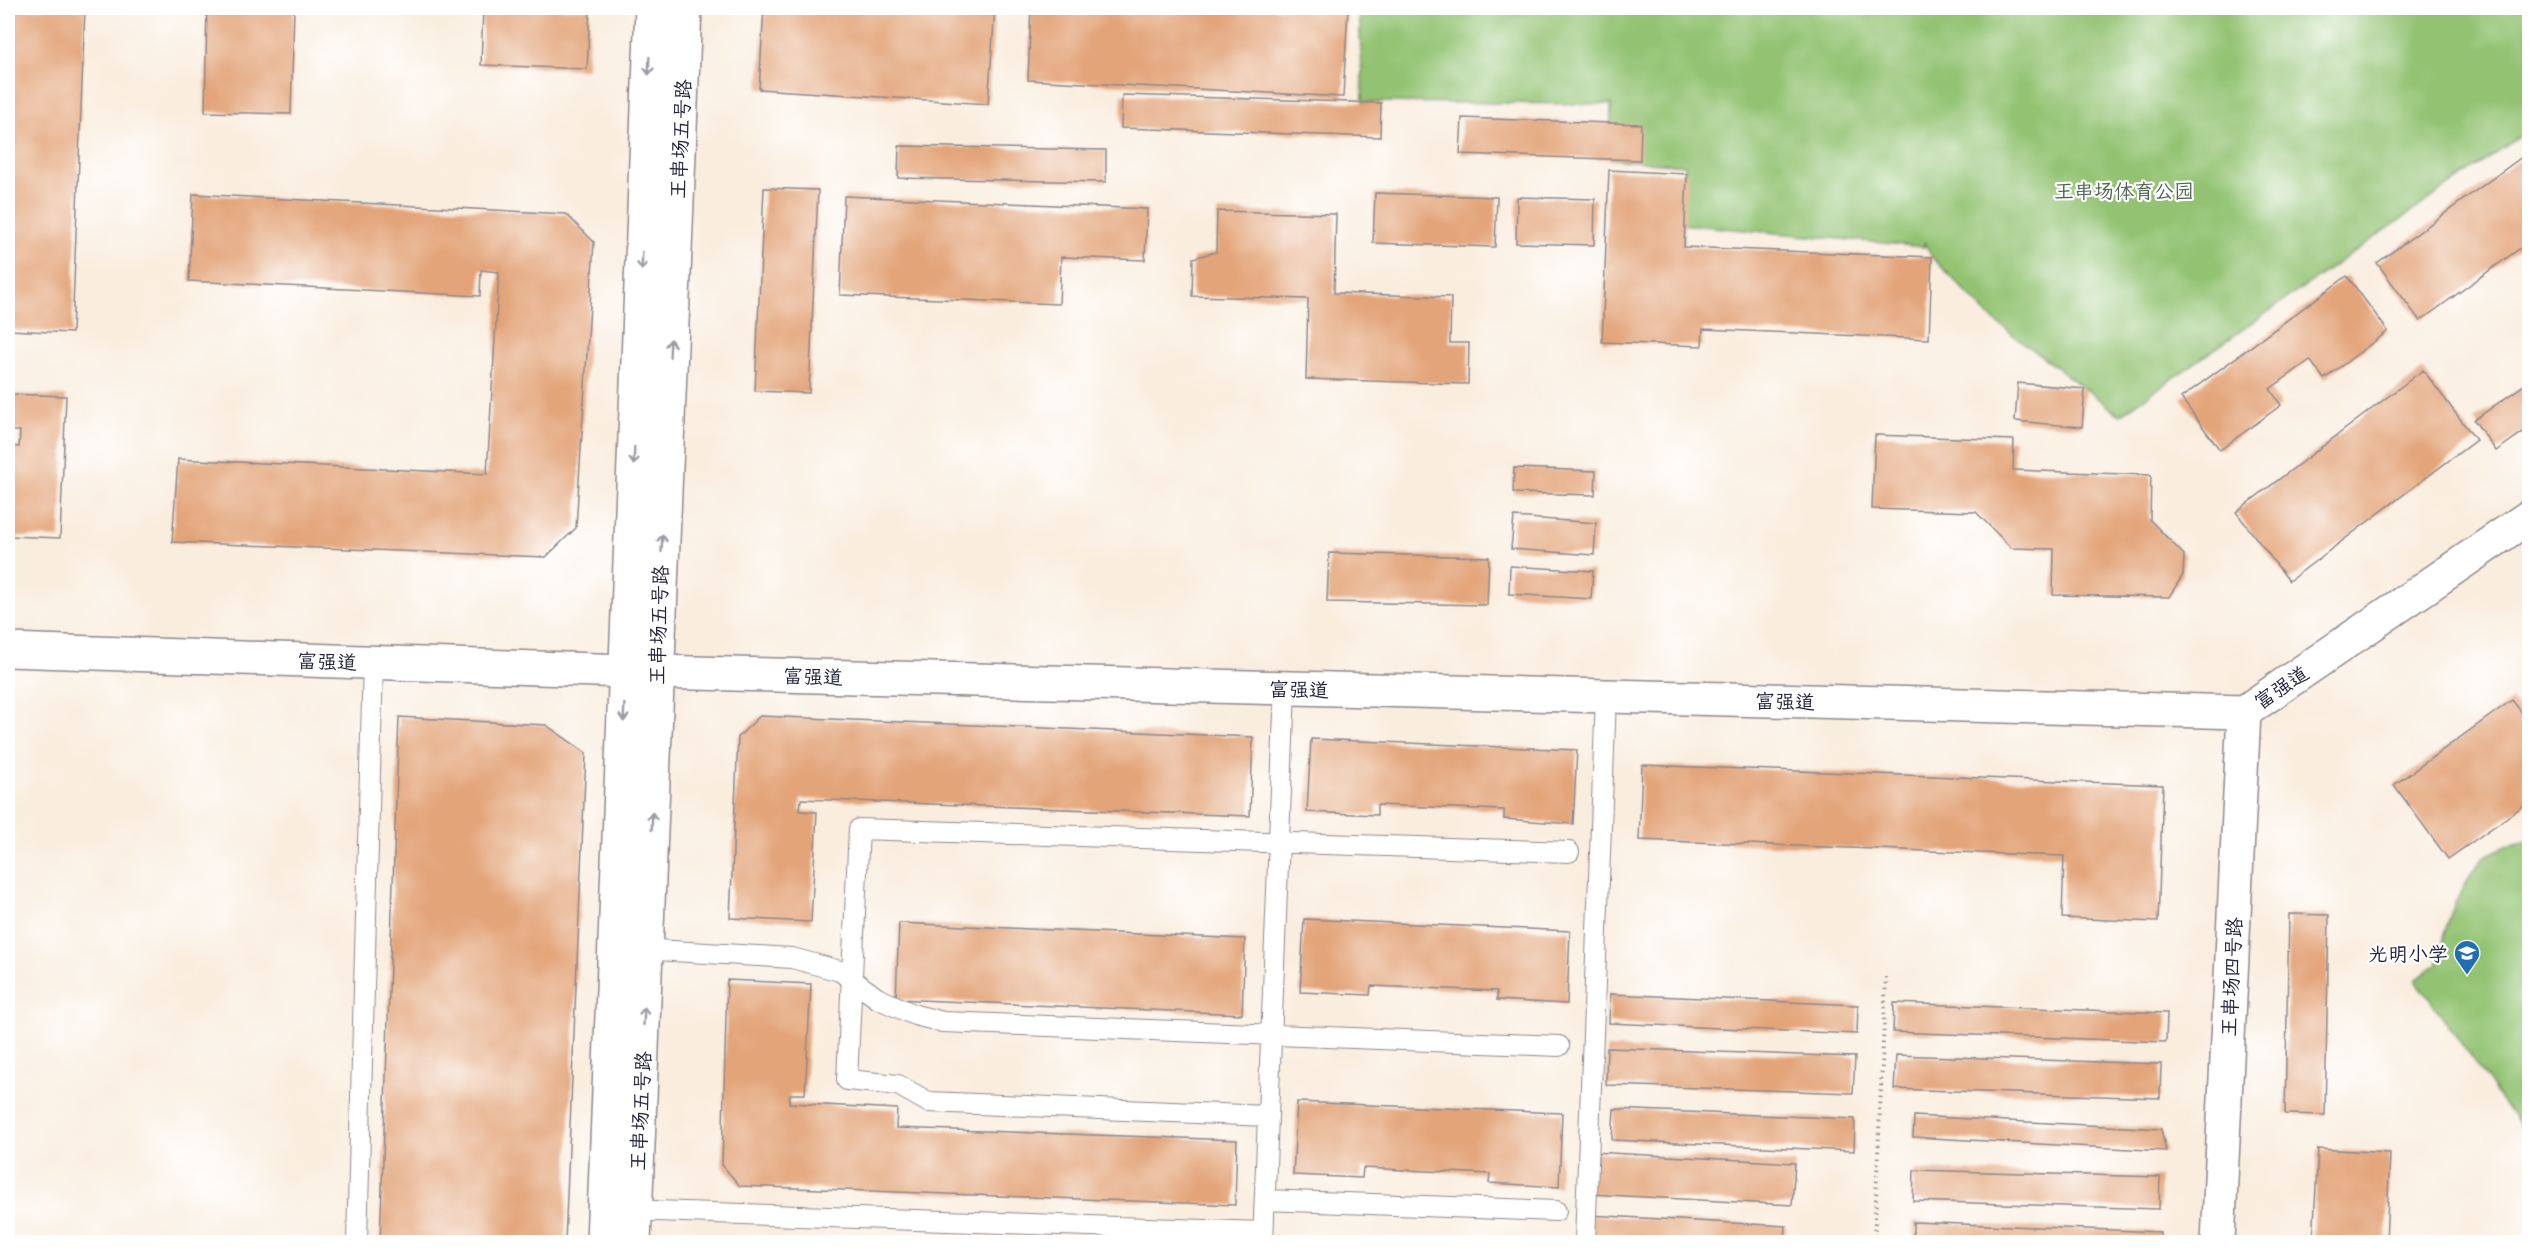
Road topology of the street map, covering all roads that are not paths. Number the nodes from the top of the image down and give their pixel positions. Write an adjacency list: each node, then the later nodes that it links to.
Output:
1 (652, 8): 6 (street, 王串场五号路, one-way to 6)
2 (685, 8): 6 (street, 王串场五号路, one-way to 2)
3 (2529, 516): 9 (street, 富强道)
4 (8, 650): 5 (street, 富强道)
5 (374, 663): 6 (street, 富强道); 21 (lane)
6 (641, 671): 7 (street, 富强道); 12 (street, 王串场五号路)
7 (1285, 689): 8 (street, 富强道); 10 (lane)
8 (1606, 697): 9 (street, 富强道); 23 (lane)
9 (2244, 712): 24 (street, 王串场四号路)
10 (1279, 842): 11 (lane); 13 (lane); 14 (lane)
11 (1569, 852)
12 (632, 948): 13 (lane); 19 (street, 王串场五号路)
13 (852, 979): 14 (lane); 16 (lane)
14 (1271, 1034): 15 (lane); 16 (lane)
15 (1559, 1046)
16 (1268, 1116): 17 (lane)
17 (1265, 1200): 18 (lane); 20 (lane)
18 (1556, 1211)
19 (624, 1221): 20 (lane); 22 (street, 王串场五号路)
20 (1263, 1237)
21 (357, 1242)
22 (603, 1242)
23 (1585, 1242)
24 (2218, 1242)

